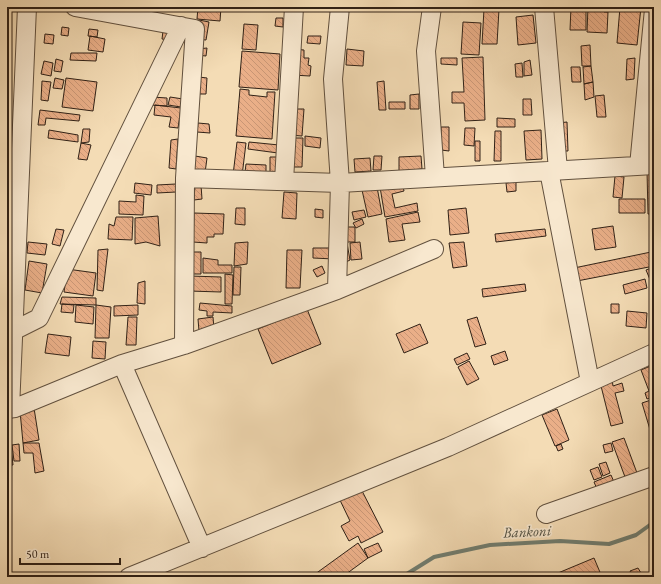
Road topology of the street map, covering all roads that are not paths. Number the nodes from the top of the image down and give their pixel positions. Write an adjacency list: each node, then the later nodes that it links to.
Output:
1 (27, 7): 17 (street)
2 (75, 7): 8 (street)
3 (294, 7): 13 (street)
4 (340, 7): 14 (street)
5 (432, 7): 11 (street)
6 (544, 7): 10 (street)
7 (654, 9): 9 (street)
8 (181, 26): 12 (street); 17 (street)
9 (646, 166): 10 (street)
10 (554, 171): 11 (street); 21 (street)
11 (435, 177): 14 (street)
12 (185, 178): 13 (street); 18 (street)
13 (284, 181): 14 (street)
14 (340, 183): 16 (street)
15 (434, 249): 16 (street)
16 (337, 290): 18 (street)
17 (10, 331): 22 (street)
18 (184, 345): 20 (street)
19 (654, 354): 21 (street)
20 (122, 364): 22 (street); 25 (street)
21 (590, 382): 25 (street)
22 (9, 409)
23 (654, 476): 24 (street)
24 (546, 514)
25 (202, 548): 26 (street)
26 (129, 577)

